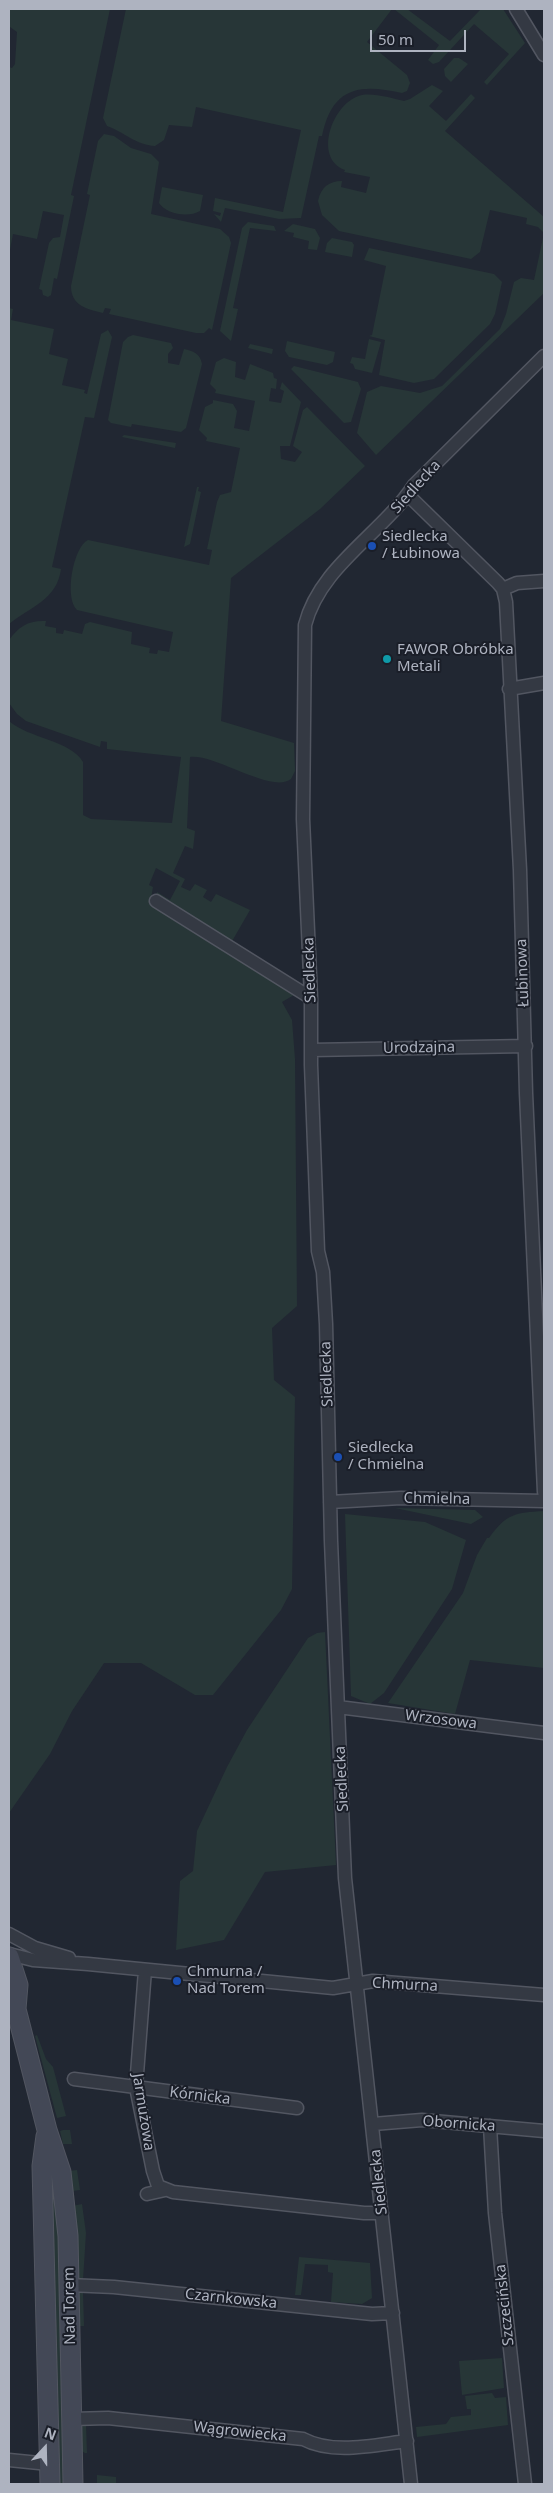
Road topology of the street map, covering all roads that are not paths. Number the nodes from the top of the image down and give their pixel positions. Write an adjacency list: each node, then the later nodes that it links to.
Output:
1 (516, 9): 2 (street)
2 (544, 55)
3 (544, 356): 4 (street, Siedlecka)
4 (408, 495): 6 (street); 10 (street, Siedlecka)
5 (544, 581): 6 (street)
6 (503, 589): 8 (street, Łubinowa)
7 (544, 683): 8 (street)
8 (509, 689): 11 (street, Łubinowa)
9 (156, 901): 10 (street)
10 (311, 998): 12 (street, Siedlecka)
11 (526, 1046): 12 (street, Urodzajna); 13 (street, Łubinowa)
12 (312, 1050): 19 (street, Siedlecka)
13 (531, 1175): 14 (street); 15 (street, Łubinowa)
14 (544, 1175)
15 (539, 1254): 16 (street, Łubinowa)
16 (542, 1398): 17 (street, Łubinowa)
17 (544, 1492)
18 (544, 1501): 19 (street, Chmielna)
19 (330, 1502): 20 (street, Siedlecka)
20 (338, 1707): 21 (street, Wrzosowa); 26 (street, Siedlecka)
21 (544, 1733)
22 (9, 1934): 24 (street, Chmurna)
23 (9, 1956): 24 (street, Chmurna); 28 (main road, Nad Torem)
24 (88, 1964): 25 (street, Chmurna)
25 (145, 1970): 26 (street, Chmurna); 30 (street, Jarmużowa)
26 (357, 1985): 27 (street, Chmurna); 32 (street, Siedlecka)
27 (544, 1995)
28 (12, 2003): 34 (main road, Nad Torem)
29 (74, 2079): 30 (street, Kórnicka)
30 (136, 2087): 31 (street, Kórnicka); 36 (street, Jarmużowa)
31 (297, 2108)
32 (373, 2124): 33 (street, Obornicka); 38 (street, Siedlecka)
33 (490, 2126): 35 (street, Obornicka); 48 (street, Szczecińska)
34 (47, 2130): 39 (main road, Nad Torem); 44 (main road, Nad Torem)
35 (544, 2131)
36 (165, 2190): 37 (street); 38 (street)
37 (147, 2194)
38 (382, 2213): 40 (street, Siedlecka)
39 (69, 2285): 40 (street, Czarnkowska); 41 (main road, Nad Torem)
40 (393, 2313): 42 (street, Siedlecka)
41 (72, 2419): 42 (street, Wągrowiecka); 46 (main road, Nad Torem)
42 (407, 2441): 47 (street, Siedlecka)
43 (9, 2460): 44 (street)
44 (49, 2464): 45 (main road, Nad Torem)
45 (50, 2484)
46 (73, 2484)
47 (412, 2484)
48 (525, 2484)

